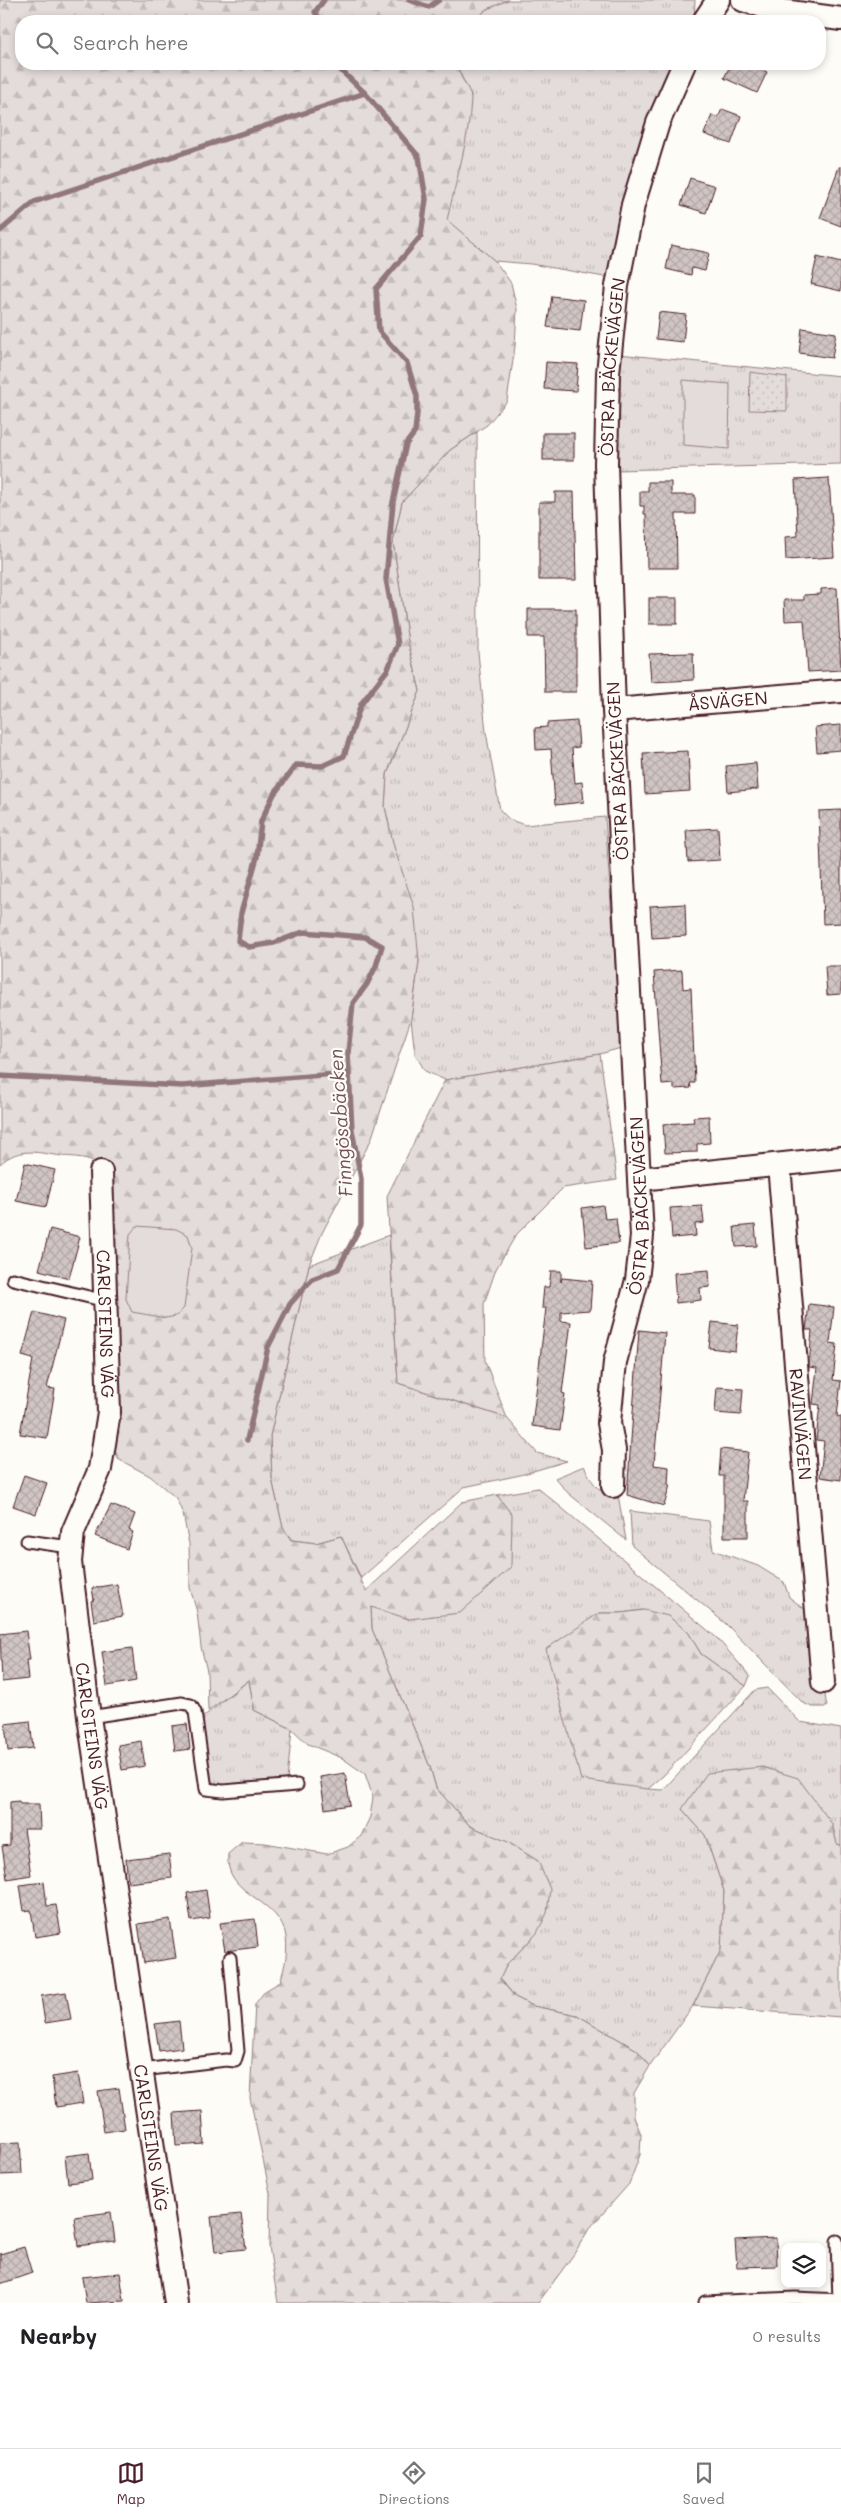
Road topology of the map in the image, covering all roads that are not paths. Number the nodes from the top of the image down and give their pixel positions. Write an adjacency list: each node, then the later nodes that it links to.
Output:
1 (718, 0): 3 (street)
2 (743, 0): 4 (street)
3 (708, 15)
4 (812, 15)
5 (826, 17): 6 (street)
6 (841, 19)
7 (681, 70): 9 (street, ÖSTRA BÄCKEVÄGEN)
8 (841, 691): 9 (street, ÅSVÄGEN)
9 (614, 710): 13 (street, ÖSTRA BÄCKEVÄGEN)
10 (841, 1158): 11 (street)
11 (779, 1165): 13 (street); 19 (street, RAVINVÄGEN)
12 (100, 1172): 15 (street, CARLSTEINS VÄG)
13 (640, 1179): 16 (street, ÖSTRA BÄCKEVÄGEN)
14 (13, 1279): 15 (lane)
15 (106, 1301): 18 (street, CARLSTEINS VÄG)
16 (613, 1486)
17 (27, 1541): 18 (lane)
18 (70, 1547): 20 (street, CARLSTEINS VÄG)
19 (823, 1682)
20 (89, 1717): 21 (lane); 23 (street, CARLSTEINS VÄG)
21 (297, 1785)
22 (230, 1958): 23 (lane)
23 (142, 2070): 27 (street, CARLSTEINS VÄG)
24 (837, 2241): 25 (lane)
25 (840, 2300): 26 (lane)
26 (705, 2302)
27 (176, 2303)

